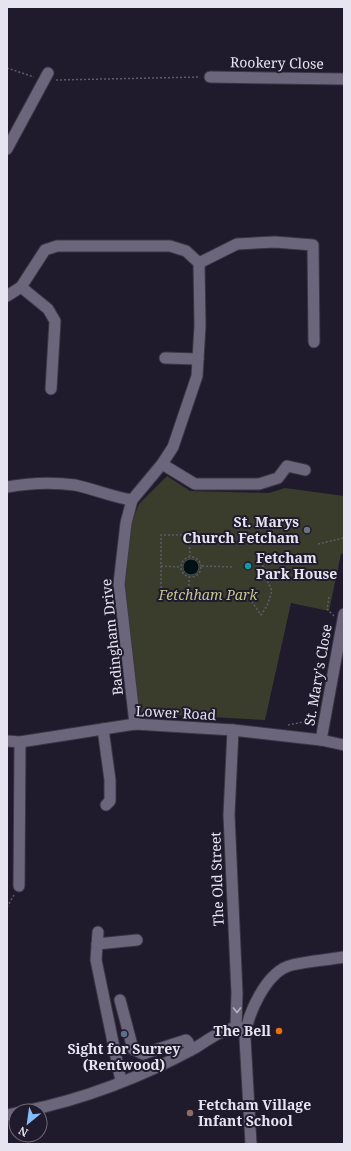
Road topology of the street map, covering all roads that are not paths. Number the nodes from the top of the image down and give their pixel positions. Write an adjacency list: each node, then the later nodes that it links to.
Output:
1 (46, 77): 4 (street)
2 (210, 77): 3 (street, Rookery Close)
3 (344, 79)
4 (7, 149)
5 (199, 263): 6 (street); 8 (street); 10 (street, Badingham Drive)
6 (21, 287): 7 (street); 11 (street)
7 (7, 296)
8 (314, 342)
9 (165, 358): 10 (street)
10 (198, 359): 12 (street, Badingham Drive)
11 (51, 389)
12 (162, 464): 13 (street); 15 (street, Badingham Drive)
13 (305, 470)
14 (7, 487): 15 (street)
15 (132, 500): 17 (street, Badingham Drive)
16 (340, 618): 20 (street, St. Mary's Close)
17 (135, 724): 18 (street, Lower Road); 19 (street, Lower Road)
18 (103, 729): 22 (street, Lower Road); 24 (street)
19 (232, 730): 20 (street, Lower Road); 31 (street, The Old Street, one-way to 31)
20 (321, 740): 23 (street, Lower Road)
21 (7, 741): 22 (street, Lower Road)
22 (20, 742): 25 (street)
23 (344, 745)
24 (106, 805)
25 (19, 886)
26 (98, 932): 28 (street)
27 (137, 940): 28 (street)
28 (97, 944): 33 (street)
29 (344, 957): 31 (street)
30 (120, 1000): 32 (street)
31 (241, 1028): 32 (street); 35 (street, The Old Street)
32 (191, 1050): 33 (street)
33 (121, 1081): 34 (street)
34 (48, 1106)
35 (251, 1144)

